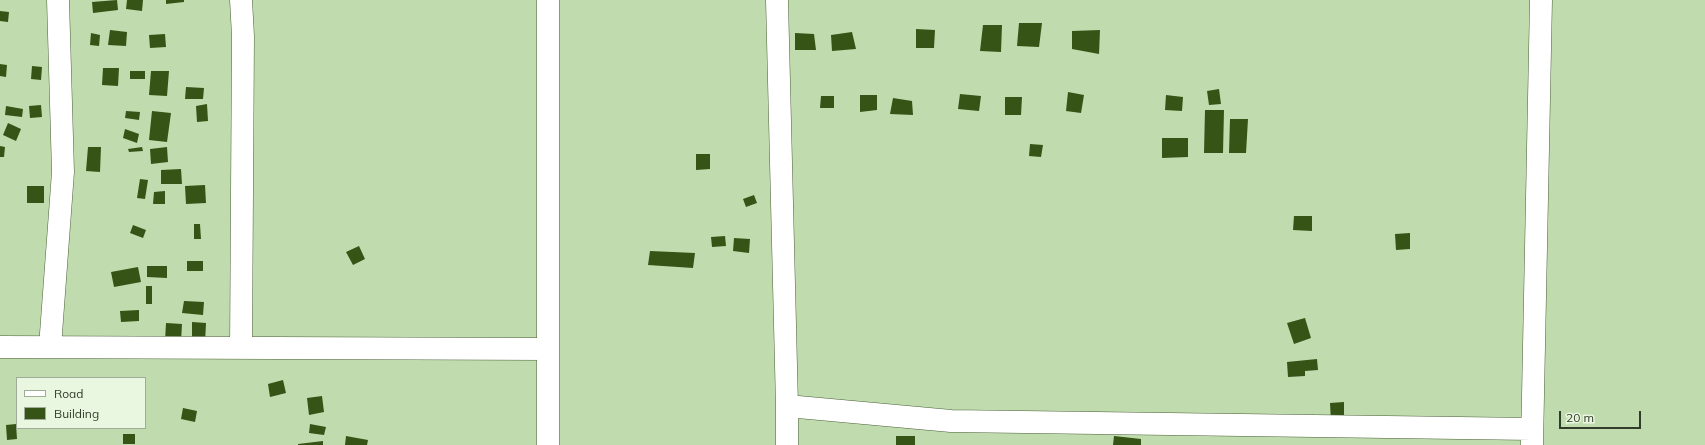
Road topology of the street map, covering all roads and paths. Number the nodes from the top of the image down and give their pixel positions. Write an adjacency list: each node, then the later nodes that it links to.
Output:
1 (58, 0): 7 (street)
2 (241, 0): 8 (street)
3 (548, 0): 9 (street)
4 (777, 0): 10 (street)
5 (1541, 0): 11 (street)
6 (0, 347): 7 (street)
7 (50, 347): 8 (street)
8 (241, 348): 9 (street)
9 (548, 349): 12 (street)
10 (787, 406): 11 (street); 13 (street)
11 (1532, 437)
12 (548, 445)
13 (787, 445)

